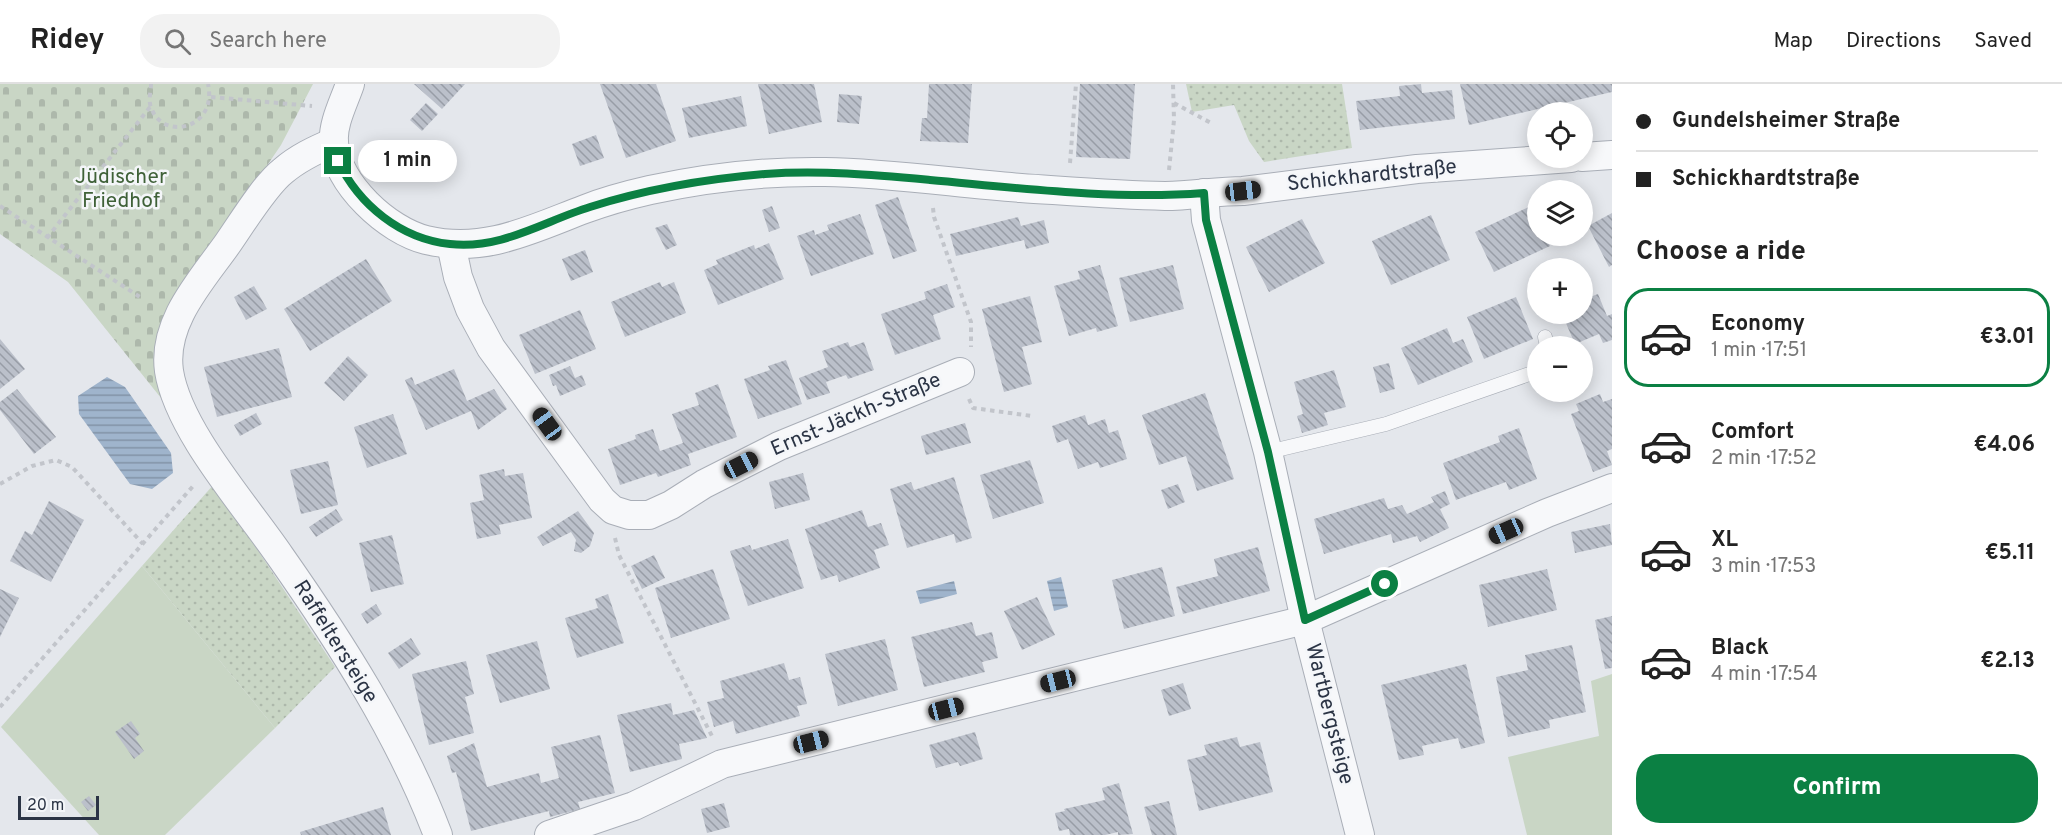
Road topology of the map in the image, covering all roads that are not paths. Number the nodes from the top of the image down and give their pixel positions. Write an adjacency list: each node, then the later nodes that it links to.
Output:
1 (346, 96): 2 (street)
2 (334, 142): 7 (street, Schickhardtstraße); 13 (street, Raffeltersteige)
3 (1612, 155): 4 (street)
4 (1593, 156)
5 (1527, 161): 6 (street, Schickhardtstraße)
6 (1204, 193): 7 (street, Schickhardtstraße); 10 (street, Wartbergsteige)
7 (451, 244): 8 (street, Ernst-Jäckh-Straße)
8 (960, 372)
9 (1527, 375): 10 (lane)
10 (1268, 452): 12 (street, Wartbergsteige)
11 (1612, 488): 12 (street)
12 (1305, 620): 14 (street); 15 (street, Wartbergsteige)
13 (438, 835)
14 (549, 835)
15 (1360, 835)

